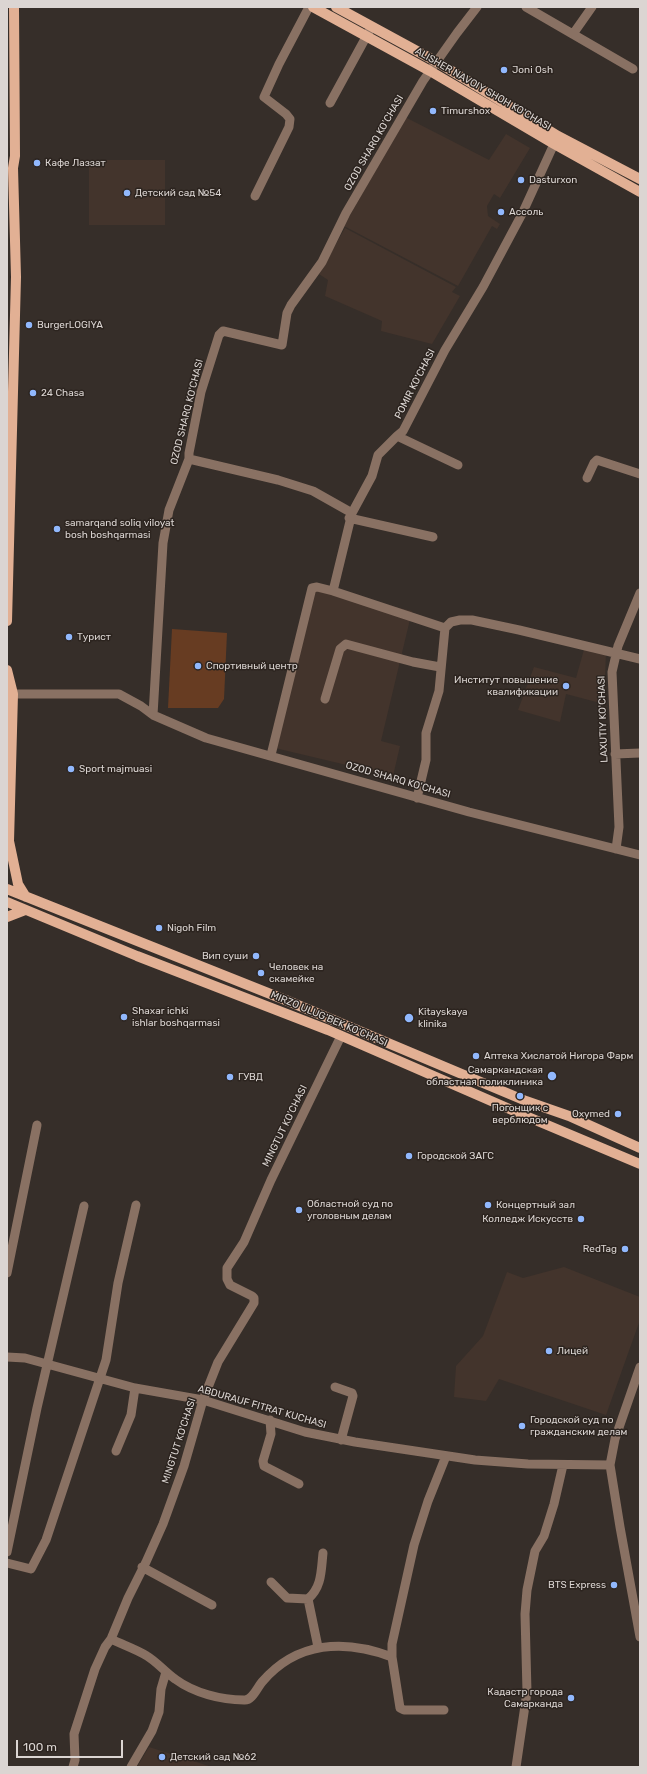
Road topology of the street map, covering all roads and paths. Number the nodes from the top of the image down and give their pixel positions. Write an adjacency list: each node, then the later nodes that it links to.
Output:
1 (14, 7): 15 (main road)
2 (309, 7): 19 (street)
3 (313, 7): 10 (main road, ALISHER NAVOIY SHOH KO'CHASI)
4 (336, 7): 8 (main road, ALISHER NAVOIY SHOH KO'CHASI)
5 (477, 7): 11 (street, OZOD SHARQ KO'CHASI)
6 (526, 7): 9 (street)
7 (592, 7): 9 (street)
8 (371, 28): 10 (street); 11 (main road, ALISHER NAVOIY SHOH KO'CHASI)
9 (573, 34): 12 (street)
10 (366, 37): 13 (main road, ALISHER NAVOIY SHOH KO'CHASI); 14 (street)
11 (437, 62): 13 (street, OZOD SHARQ KO'CHASI); 17 (main road, ALISHER NAVOIY SHOH KO'CHASI)
12 (633, 69)
13 (430, 71): 16 (main road, ALISHER NAVOIY SHOH KO'CHASI); 21 (street, OZOD SHARQ KO'CHASI)
14 (330, 103)
15 (11, 126): 29 (main road)
16 (554, 144): 18 (main road, ALISHER NAVOIY SHOH KO'CHASI); 20 (street, POMIR KO'CHASI)
17 (640, 180)
18 (640, 192)
19 (255, 196)
20 (397, 436): 22 (street); 25 (street, POMIR KO'CHASI)
21 (189, 459): 25 (street); 37 (street, OZOD SHARQ KO'CHASI)
22 (458, 465)
23 (640, 474): 24 (street)
24 (587, 478)
25 (350, 515): 26 (street); 27 (street, POMIR KO'CHASI)
26 (433, 537)
27 (334, 591): 30 (street); 40 (street)
28 (640, 593): 31 (street, LAXUTIY KO'CHASI)
29 (7, 621)
30 (445, 628): 31 (street); 33 (street)
31 (617, 652): 32 (street); 39 (street, LAXUTIY KO'CHASI)
32 (640, 659)
33 (440, 667): 36 (street); 41 (street)
34 (7, 670): 35 (main road)
35 (13, 694): 37 (street, OZOD SHARQ KO'CHASI); 42 (main road)
36 (325, 699)
37 (153, 715): 40 (street, OZOD SHARQ KO'CHASI)
38 (640, 753): 39 (street)
39 (615, 754): 43 (street, LAXUTIY KO'CHASI)
40 (271, 755): 41 (street, OZOD SHARQ KO'CHASI)
41 (418, 798): 43 (street, OZOD SHARQ KO'CHASI)
42 (8, 845): 44 (main road); 47 (main road)
43 (616, 849): 45 (street, OZOD SHARQ KO'CHASI)
44 (7, 852)
45 (640, 855)
46 (7, 889): 47 (main road, MIRZO ULUG'BEK KO'CHASI)
47 (26, 897): 53 (main road, MIRZO ULUG'BEK KO'CHASI)
48 (7, 902): 49 (main road, MIRZO ULUG'BEK KO'CHASI)
49 (25, 910): 50 (main road); 51 (main road, MIRZO ULUG'BEK KO'CHASI)
50 (7, 917)
51 (340, 1036): 54 (main road, MIRZO ULUG'BEK KO'CHASI); 64 (street, MINGTUT KO'CHASI)
52 (37, 1125): 57 (street)
53 (640, 1148)
54 (640, 1164)
55 (136, 1205): 61 (street)
56 (84, 1206): 59 (street)
57 (7, 1273)
58 (7, 1357): 59 (street, ABDURAUF FITRAT KUCHASI)
59 (48, 1364): 61 (street, ABDURAUF FITRAT KUCHASI); 72 (street)
60 (640, 1367): 70 (street)
61 (100, 1380): 62 (street, ABDURAUF FITRAT KUCHASI); 74 (street)
62 (135, 1388): 64 (street, ABDURAUF FITRAT KUCHASI); 67 (street)
63 (335, 1388): 66 (street)
64 (203, 1400): 65 (street, ABDURAUF FITRAT KUCHASI); 75 (street, MINGTUT KO'CHASI)
65 (270, 1420): 66 (street, ABDURAUF FITRAT KUCHASI); 71 (street)
66 (341, 1440): 68 (street, ABDURAUF FITRAT KUCHASI)
67 (116, 1451)
68 (446, 1456): 69 (street, ABDURAUF FITRAT KUCHASI); 83 (street)
69 (563, 1465): 70 (street, ABDURAUF FITRAT KUCHASI); 88 (street)
70 (610, 1465): 79 (street)
71 (299, 1484)
72 (7, 1552)
73 (323, 1553): 77 (street)
74 (7, 1563)
75 (142, 1567): 78 (street); 81 (street, MINGTUT KO'CHASI)
76 (271, 1582): 77 (street)
77 (308, 1599): 82 (street)
78 (212, 1604)
79 (639, 1621): 80 (street)
80 (640, 1637)
81 (111, 1639): 84 (street); 86 (street, MINGTUT KO'CHASI)
82 (318, 1647): 83 (street); 84 (street)
83 (392, 1656): 85 (street)
84 (166, 1672): 87 (street)
85 (444, 1710)
86 (73, 1767)
87 (131, 1767)
88 (516, 1767)

